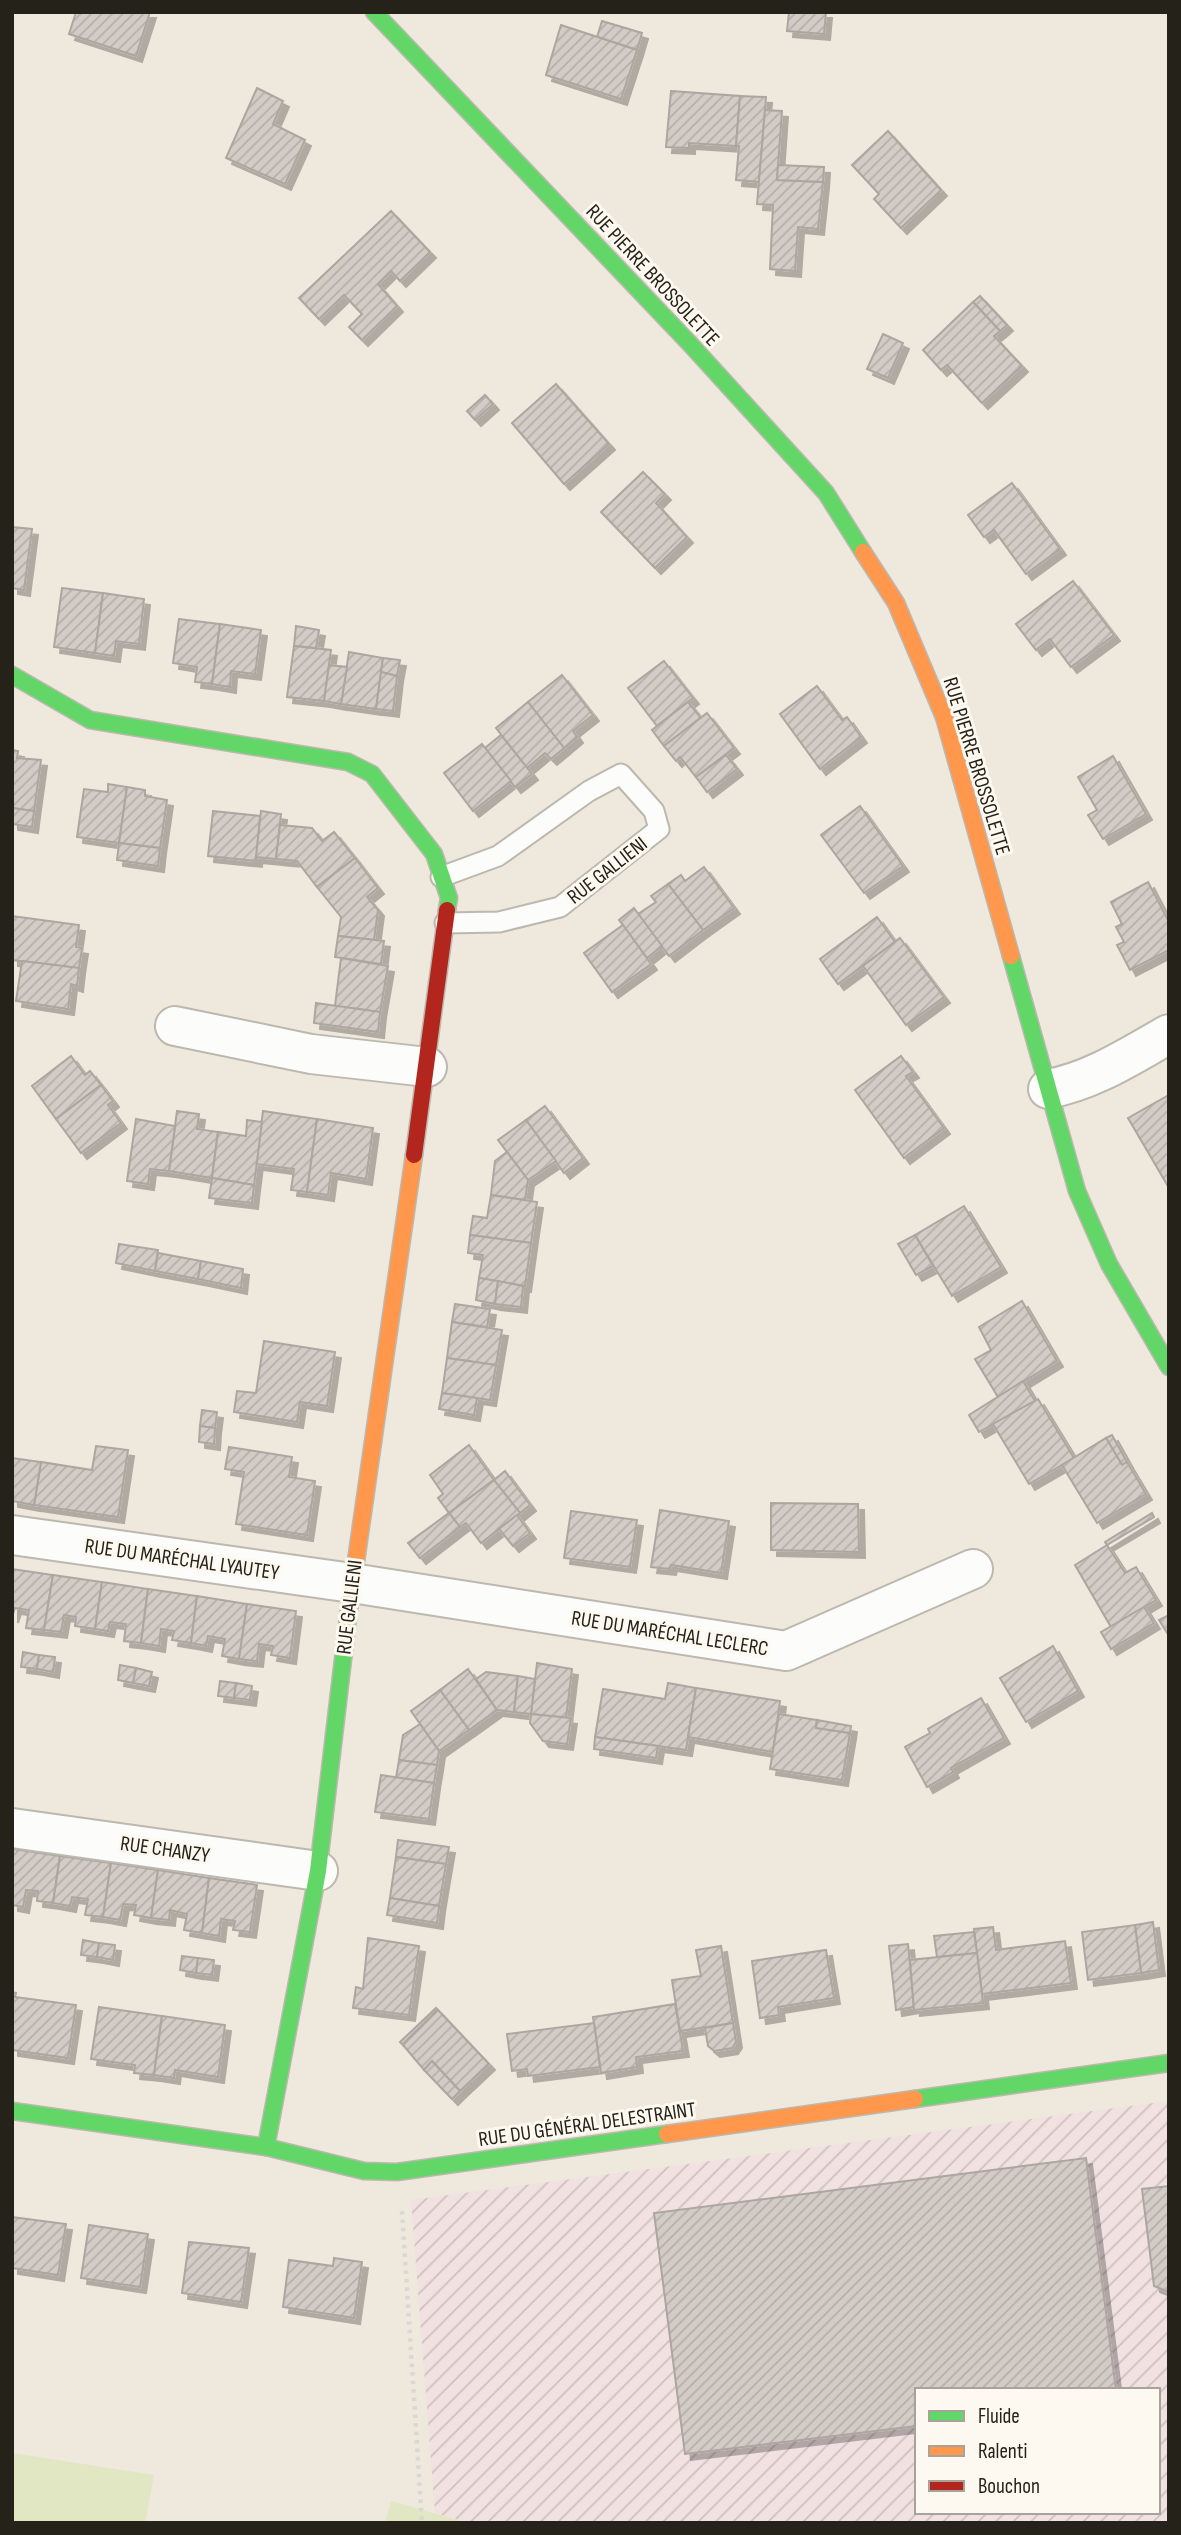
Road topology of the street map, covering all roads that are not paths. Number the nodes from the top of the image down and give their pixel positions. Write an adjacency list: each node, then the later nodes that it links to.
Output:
1 (374, 12): 8 (street, RUE PIERRE BROSSOLETTE)
2 (12, 675): 3 (street, RUE GALLIENI)
3 (441, 877): 4 (street, RUE GALLIENI); 4 (lane, RUE GALLIENI)
4 (445, 923): 7 (street, RUE GALLIENI)
5 (175, 1026): 7 (street)
6 (1169, 1034): 8 (street)
7 (427, 1067): 12 (street, RUE GALLIENI)
8 (1048, 1089): 9 (street, RUE PIERRE BROSSOLETTE)
9 (1169, 1367)
10 (12, 1535): 12 (street, RUE DU MARÉCHAL LYAUTEY)
11 (973, 1569): 12 (street, RUE DU MARÉCHAL LECLERC)
12 (352, 1583): 14 (street, RUE GALLIENI)
13 (12, 1828): 14 (street, RUE CHANZY)
14 (318, 1871): 17 (street, RUE GALLIENI)
15 (1169, 2063): 17 (street, RUE DU GÉNÉRAL DELESTRAINT)
16 (12, 2111): 17 (street, RUE DU GÉNÉRAL DELESTRAINT)
17 (266, 2147)

